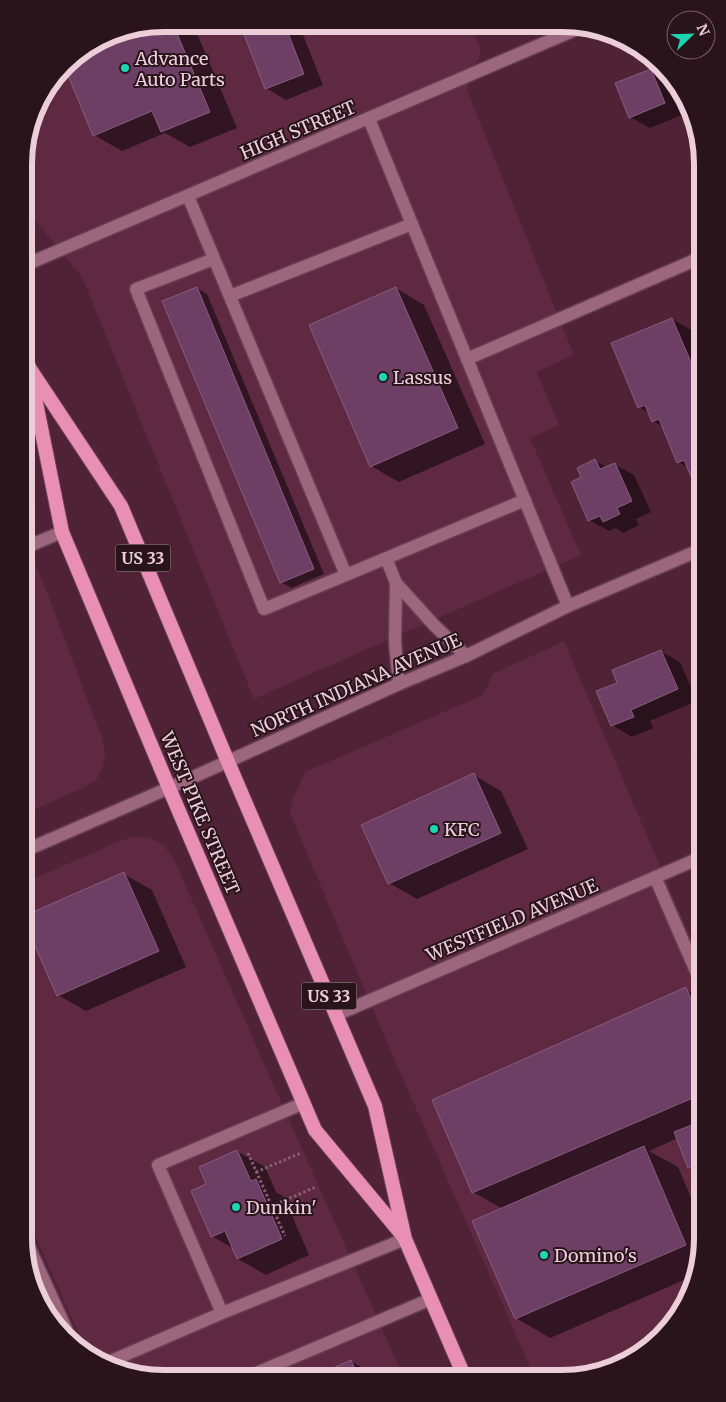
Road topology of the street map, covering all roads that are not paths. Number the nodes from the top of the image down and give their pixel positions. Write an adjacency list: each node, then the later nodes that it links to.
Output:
1 (568, 33): 2 (street, HIGH STREET)
2 (369, 119): 3 (street, HIGH STREET); 4 (street)
3 (188, 196): 5 (street); 7 (street, HIGH STREET)
4 (412, 224): 8 (street); 9 (street)
5 (214, 259): 8 (street); 17 (street)
6 (694, 261): 9 (street)
7 (32, 262)
8 (230, 296): 17 (street)
9 (467, 359): 12 (street)
10 (32, 372): 22 (highway, WEST PIKE STREET / US 33)
11 (32, 388): 13 (highway, WEST PIKE STREET)
12 (525, 500): 16 (street); 19 (street)
13 (62, 532): 14 (street); 23 (highway, WEST PIKE STREET)
14 (32, 545)
15 (694, 553): 19 (street, NORTH INDIANA AVENUE)
16 (386, 558): 17 (street); 18 (street)
17 (346, 575)
18 (396, 583): 20 (street); 21 (street)
19 (568, 606): 20 (street, NORTH INDIANA AVENUE)
20 (466, 656): 21 (street, NORTH INDIANA AVENUE)
21 (399, 684): 22 (street, NORTH INDIANA AVENUE)
22 (228, 762): 23 (street, NORTH INDIANA AVENUE); 28 (highway, WEST PIKE STREET / US 33)
23 (169, 788): 24 (street, NORTH INDIANA AVENUE); 29 (highway, WEST PIKE STREET)
24 (32, 848)
25 (693, 860): 26 (street, WESTFIELD AVENUE)
26 (655, 877): 27 (street); 28 (street, WESTFIELD AVENUE)
27 (693, 965)
28 (336, 1015): 30 (highway, WEST PIKE STREET / US 33)
29 (304, 1103): 30 (highway, WEST PIKE STREET); 33 (street)
30 (405, 1239): 32 (highway, WEST PIKE STREET / US 33); 33 (street)
31 (35, 1259): 34 (street)
32 (431, 1299): 36 (street); 37 (highway, WEST PIKE STREET / US 33)
33 (222, 1313): 35 (street)
34 (63, 1321)
35 (115, 1359)
36 (264, 1370)
37 (462, 1370)

